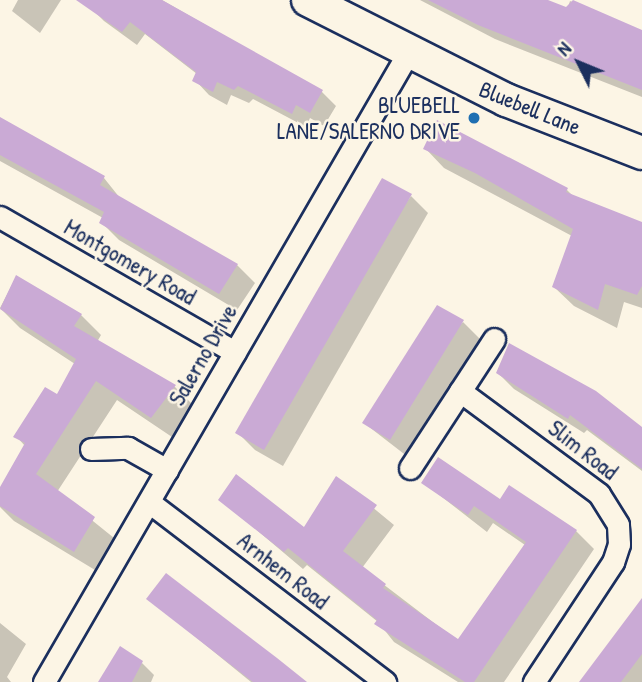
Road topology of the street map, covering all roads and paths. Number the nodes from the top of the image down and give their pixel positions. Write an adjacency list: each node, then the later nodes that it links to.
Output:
1 (308, 0): 2 (street, Bluebell Lane)
2 (408, 53): 3 (street, Bluebell Lane); 6 (street, Salerno Drive)
3 (642, 153)
4 (0, 216): 6 (street, Montgomery Road)
5 (494, 339): 7 (street)
6 (234, 352): 10 (street, Salerno Drive)
7 (460, 391): 9 (street); 14 (street, Slim Road)
8 (91, 449): 10 (street)
9 (410, 468)
10 (167, 470): 11 (street, Salerno Drive)
11 (149, 502): 12 (street, Salerno Drive); 13 (street, Arnhem Road)
12 (44, 682)
13 (385, 682)
14 (534, 682)

